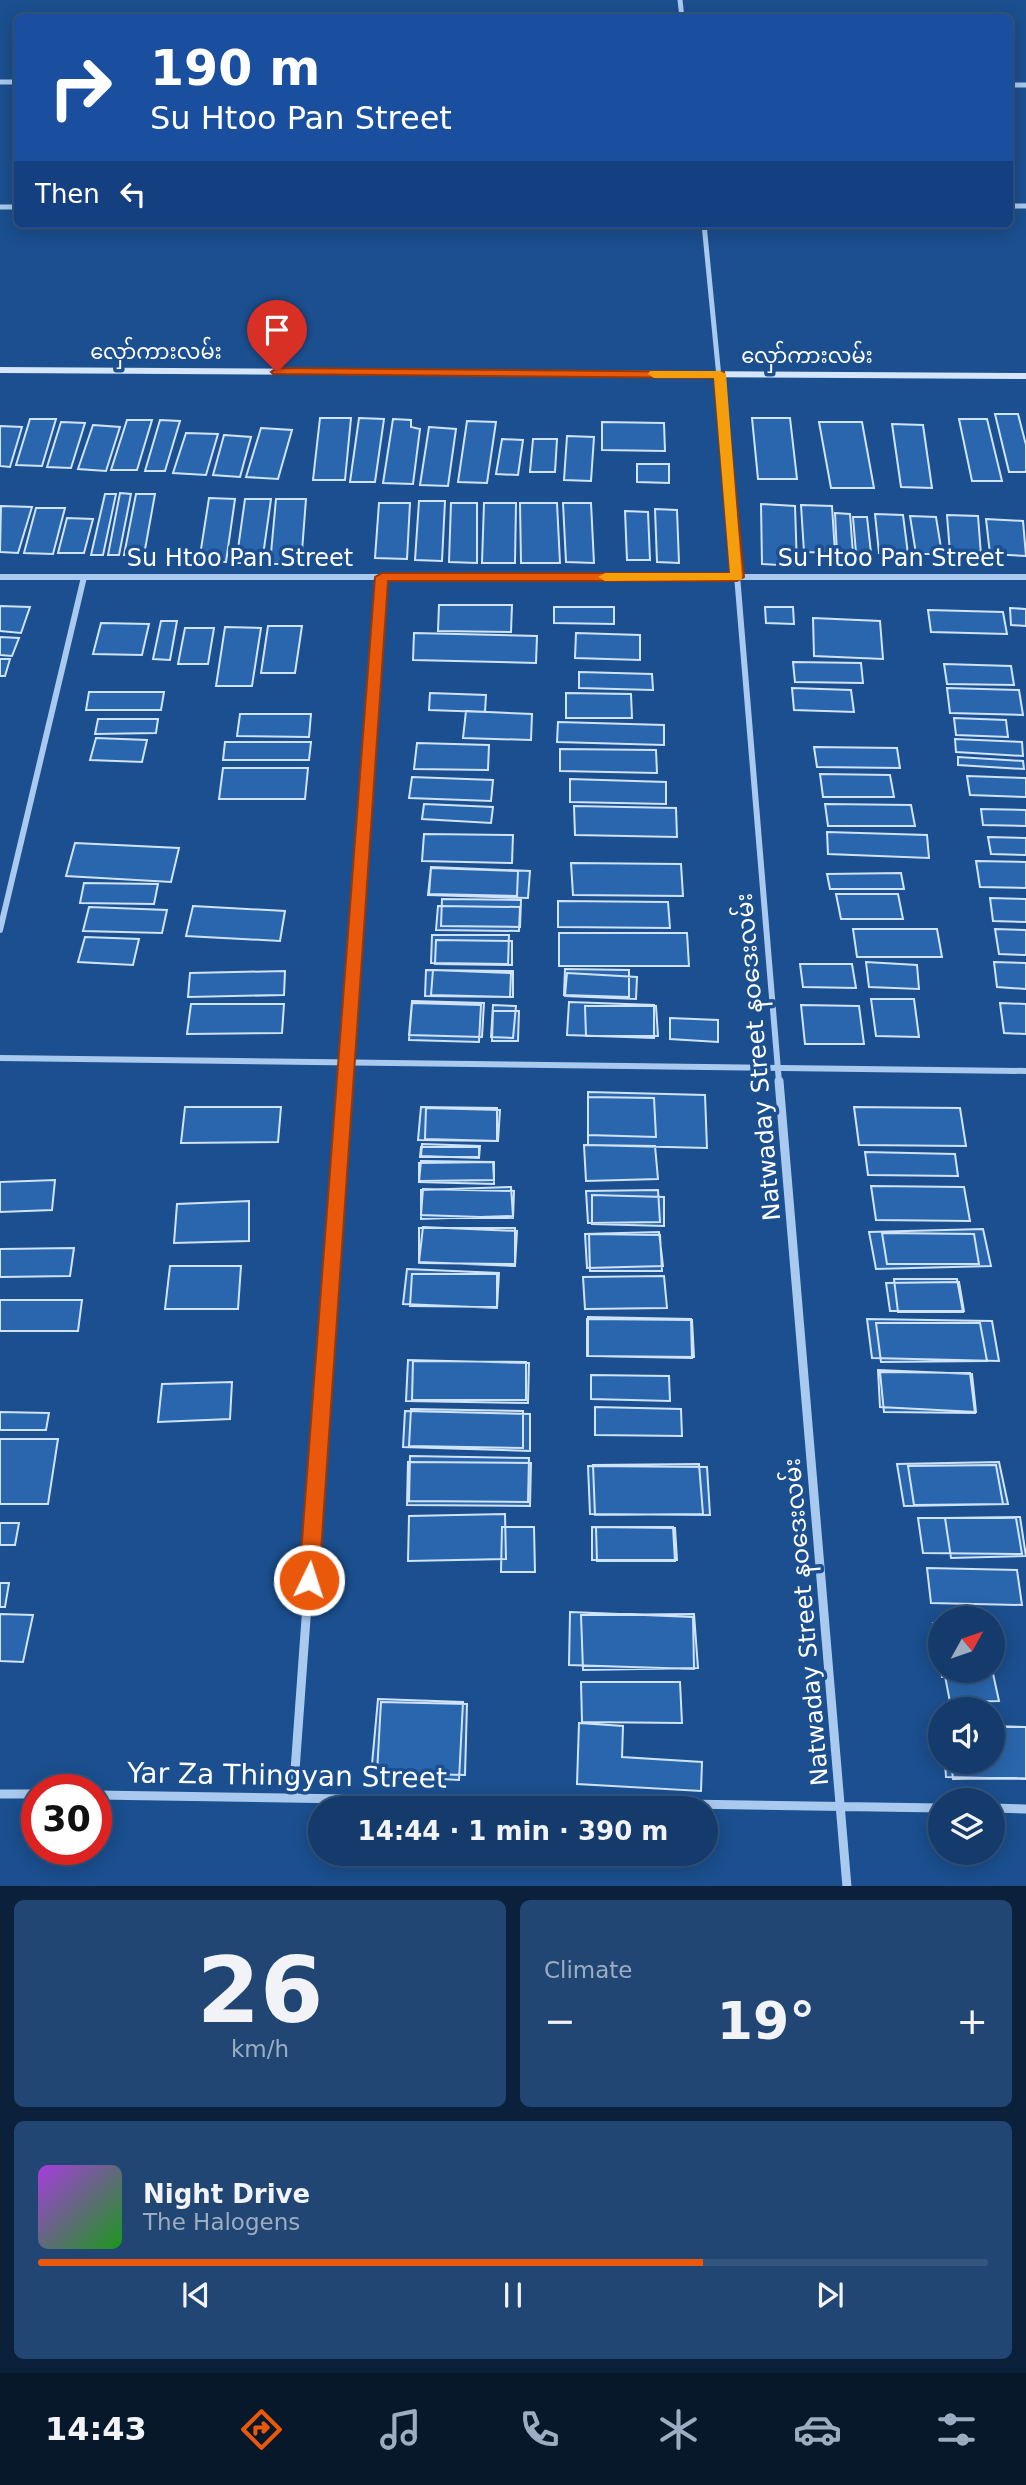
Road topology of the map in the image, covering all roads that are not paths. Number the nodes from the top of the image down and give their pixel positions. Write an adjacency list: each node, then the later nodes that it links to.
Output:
1 (704, 228): 3 (street, Natwaday Street နဝဒေးလမ်း)
2 (0, 370): 3 (main road, လှော်ကားလမ်း)
3 (720, 374): 4 (main road, လှော်ကားလမ်း); 8 (street, Natwaday Street နဝဒေးလမ်း)
4 (1026, 376)
5 (0, 577): 6 (street, Su Htoo Pan Street)
6 (84, 577): 7 (street, Su Htoo Pan Street); 10 (street)
7 (382, 577): 8 (street, Su Htoo Pan Street); 12 (street)
8 (737, 577): 9 (street, Su Htoo Pan Street); 13 (street, Natwaday Street နဝဒေးလမ်း)
9 (1026, 577)
10 (0, 930)
11 (0, 1058): 12 (street)
12 (346, 1062): 13 (street); 18 (street)
13 (779, 1068): 14 (street); 19 (street, Natwaday Street နဝဒေးလမ်း)
14 (1026, 1070)
15 (0, 1794): 16 (street)
16 (21, 1794)
17 (112, 1795): 18 (street, Yar Za Thingyan Street)
18 (293, 1798): 19 (street, Yar Za Thingyan Street)
19 (840, 1806): 20 (street, Yar Za Thingyan Street); 23 (street, Natwaday Street နဝဒေးလမ်း)
20 (928, 1808)
21 (1005, 1808): 22 (street)
22 (1026, 1809)
23 (847, 1886)

